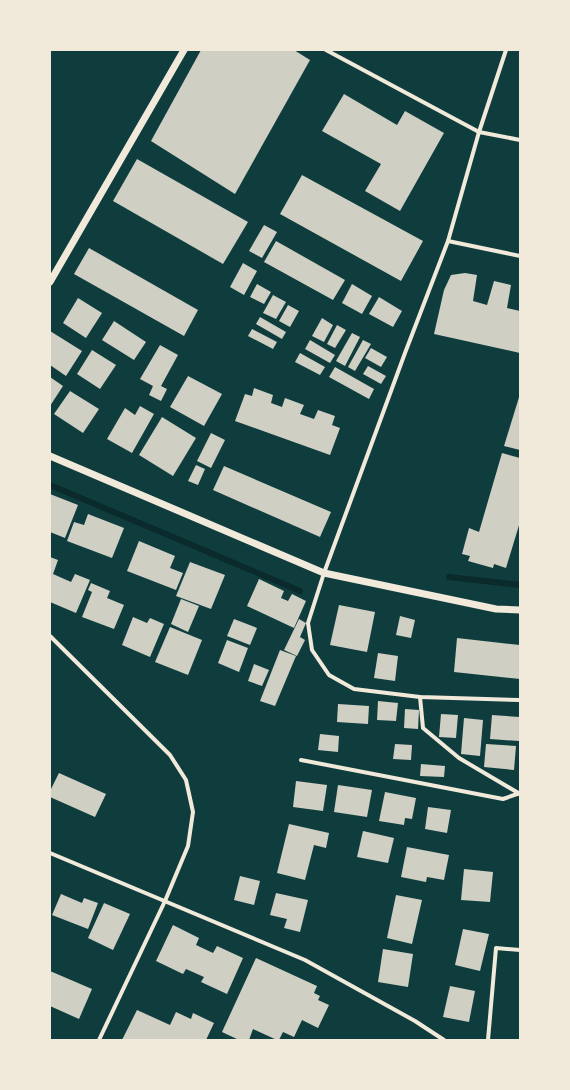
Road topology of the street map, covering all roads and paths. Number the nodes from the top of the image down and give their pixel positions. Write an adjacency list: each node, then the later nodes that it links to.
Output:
1 (184, 50): 8 (street)
2 (326, 50): 4 (street)
3 (506, 50): 4 (street)
4 (479, 132): 5 (street); 6 (street)
5 (520, 140)
6 (448, 241): 7 (street); 11 (street)
7 (520, 256)
8 (53, 271): 9 (street)
9 (50, 282)
10 (50, 456): 11 (street)
11 (324, 573): 12 (street); 14 (street)
12 (520, 610)
13 (50, 636): 19 (street)
14 (420, 697): 15 (street); 17 (street)
15 (520, 700)
16 (301, 760): 17 (street)
17 (520, 794)
18 (50, 854): 19 (street)
19 (164, 901): 21 (street); 22 (street)
20 (520, 950): 23 (street)
21 (99, 1040)
22 (444, 1040)
23 (488, 1040)

